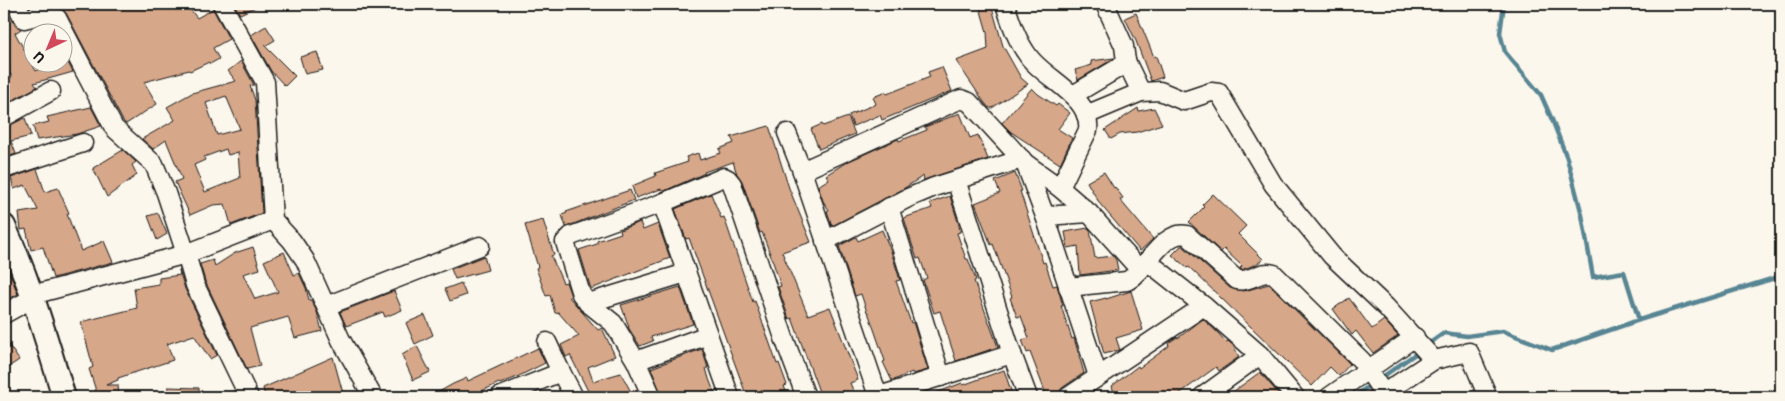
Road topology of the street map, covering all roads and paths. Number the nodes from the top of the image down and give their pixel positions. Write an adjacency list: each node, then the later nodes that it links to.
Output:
1 (16, 4): 27 (street)
2 (222, 4): 22 (street)
3 (1005, 4): 8 (street)
4 (1105, 4): 5 (street)
5 (1126, 61): 7 (street); 8 (street)
6 (51, 91): 10 (street)
7 (1141, 92): 9 (street); 37 (street)
8 (1074, 95): 9 (street)
9 (1086, 115): 17 (street)
10 (4, 117)
11 (787, 133): 15 (street)
12 (83, 143): 14 (street)
13 (1024, 161): 15 (street); 16 (street); 17 (street); 21 (street)
14 (4, 169)
15 (802, 171): 24 (street)
16 (956, 180): 19 (street); 39 (street)
17 (1060, 188): 20 (street)
18 (662, 203): 29 (street); 32 (street); 55 (street)
19 (889, 207): 24 (street); 46 (street)
20 (1089, 213): 21 (street); 28 (street)
21 (1045, 216): 30 (street)
22 (273, 220): 27 (street); 33 (street)
23 (4, 226): 26 (main road)
24 (825, 241): 56 (street)
25 (480, 246): 33 (street)
26 (9, 249): 31 (main road)
27 (186, 254): 31 (street); 49 (street)
28 (1143, 265): 30 (street); 34 (street); 43 (street)
29 (686, 273): 32 (street); 36 (street)
30 (1068, 287): 45 (street)
31 (32, 296): 35 (street); 48 (main road)
32 (588, 303): 42 (street)
33 (326, 306): 50 (street)
34 (1204, 306): 40 (street); 45 (street)
35 (4, 314)
36 (708, 335): 42 (street); 54 (street)
37 (1415, 338): 41 (street); 43 (street)
38 (547, 342): 44 (street)
39 (1012, 354): 46 (street); 57 (street)
40 (1260, 355): 59 (street); 60 (street)
41 (1434, 360): 47 (street); 62 (street)
42 (636, 361): 53 (street)
43 (1369, 370): 47 (street); 61 (street)
44 (561, 372): 51 (street); 52 (street)
45 (1098, 376): 58 (street)
46 (941, 377): 56 (street)
47 (1382, 396)
48 (64, 397)
49 (249, 397)
50 (373, 397)
51 (500, 397)
52 (574, 397)
53 (652, 397)
54 (730, 397)
55 (806, 397)
56 (877, 397)
57 (1028, 397)
58 (1068, 397)
59 (1202, 397)
60 (1295, 397)
61 (1329, 397)
62 (1488, 397)

